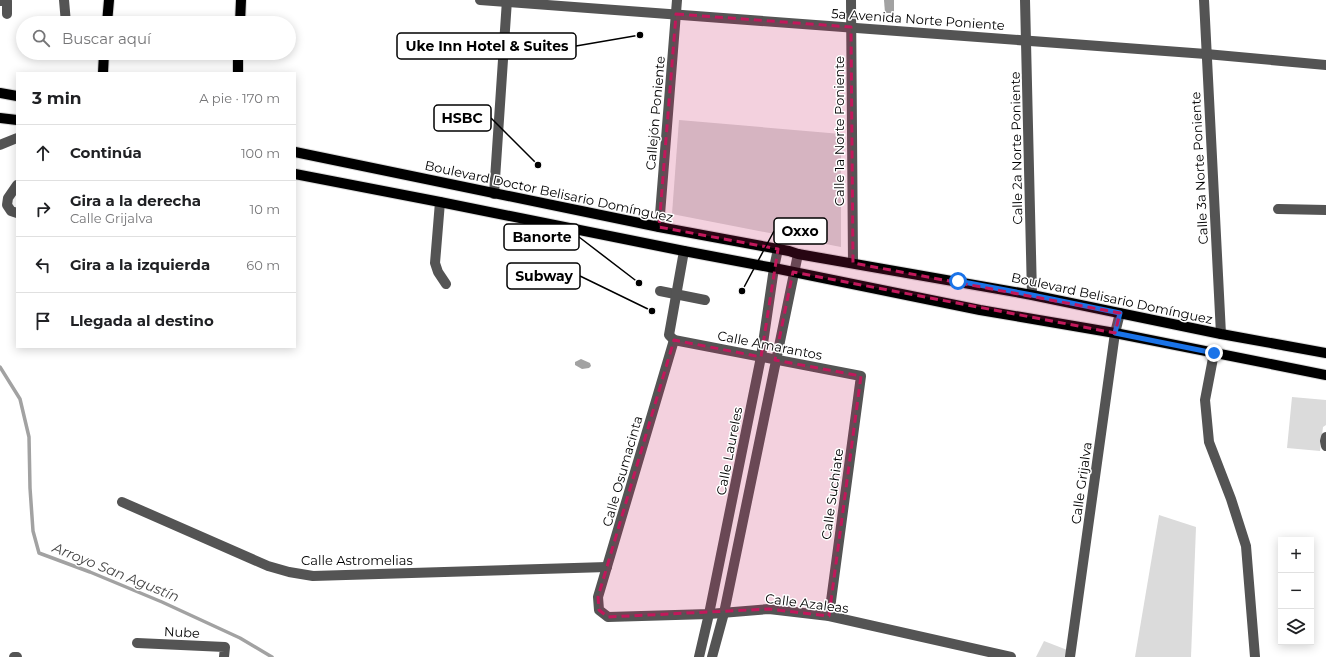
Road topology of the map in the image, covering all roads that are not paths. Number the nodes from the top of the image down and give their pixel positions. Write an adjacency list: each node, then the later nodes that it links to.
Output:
1 (64, 0): 13 (street)
2 (109, 0): 14 (main road)
3 (241, 0): 15 (main road)
4 (480, 0): 10 (street, 5a Avenida Norte Poniente)
5 (677, 0): 12 (street, Callejón Poniente)
6 (851, 0): 16 (street, Calle 1a Norte Poniente)
7 (1025, 0): 17 (street, Calle 2a Norte Poniente)
8 (1204, 0): 18 (street, Calle 3a Norte Poniente)
9 (0, 1): 11 (street)
10 (507, 1): 12 (street, 5a Avenida Norte Poniente); 33 (street)
11 (7, 14)
12 (676, 14): 16 (street, 5a Avenida Norte Poniente); 38 (street, Callejón Poniente)
13 (65, 16)
14 (108, 16)
15 (240, 16)
16 (851, 27): 17 (street, 5a Avenida Norte Poniente); 42 (street, Calle 1a Norte Poniente)
17 (1026, 41): 18 (street, 5a Avenida Norte Poniente); 48 (street, Calle 2a Norte Poniente)
18 (1206, 54): 21 (street, 5a Avenida Norte Poniente); 52 (street, Calle 3a Norte Poniente)
19 (104, 60): 22 (main road)
20 (238, 60): 23 (main road)
21 (1326, 65)
22 (103, 72)
23 (238, 72)
24 (0, 93): 25 (main road)
25 (16, 96)
26 (0, 118): 27 (main road)
27 (16, 120)
28 (16, 138): 29 (street)
29 (0, 145)
30 (296, 152): 33 (main road, Boulevard Doctor Belisario Domínguez)
31 (296, 174): 34 (main road)
32 (16, 186): 37 (street)
33 (494, 194): 38 (main road, Boulevard Doctor Belisario Domínguez)
34 (440, 202): 40 (main road); 45 (street)
35 (1278, 209): 36 (street)
36 (1326, 210)
37 (16, 213)
38 (659, 227): 39 (main road, Boulevard Doctor Belisario Domínguez)
39 (778, 249): 41 (main road, Boulevard Doctor Belisario Domínguez); 43 (street, Calle Laureles)
40 (684, 251): 43 (main road); 47 (street)
41 (798, 254): 42 (main road, Boulevard Belisario Domínguez); 44 (street, Calle Laureles)
42 (853, 263): 48 (main road, Boulevard Belisario Domínguez)
43 (774, 268): 44 (main road); 56 (street, Calle Laureles)
44 (793, 272): 51 (main road); 57 (street, Calle Laureles)
45 (446, 284)
46 (660, 291): 47 (street)
47 (676, 294): 49 (street); 53 (street)
48 (1032, 295): 50 (main road, Boulevard Belisario Domínguez)
49 (705, 300)
50 (1120, 313): 51 (street, Calle Grijalva); 52 (main road, Boulevard Belisario Domínguez)
51 (1115, 333): 54 (main road); 73 (street, Calle Grijalva)
52 (1221, 334): 55 (main road, Boulevard Belisario Domínguez)
53 (674, 340): 56 (street, Calle Amarantos); 63 (street, Calle Osumacinta)
54 (1214, 353): 58 (main road); 74 (street)
55 (1326, 353)
56 (761, 357): 57 (street, Calle Amarantos); 66 (street, Calle Laureles)
57 (775, 360): 59 (street, Calle Amarantos); 65 (street, Calle Laureles)
58 (1326, 375)
59 (861, 376): 67 (street, Calle Suchiate)
60 (1326, 437): 61 (street)
61 (1326, 446)
62 (122, 502): 63 (street, Calle Astromelias)
63 (607, 568): 64 (street, Calle Osumacinta)
64 (599, 610): 66 (street, Calle Azaleas)
65 (724, 613): 66 (street, Calle Azaleas); 67 (street, Calle Azaleas); 71 (street, Calle Laureles)
66 (709, 614): 70 (street, Calle Laureles)
67 (829, 616): 72 (street, Calle Azaleas)
68 (138, 643): 69 (street, Nube)
69 (224, 652)
70 (700, 654)
71 (712, 654)
72 (1011, 657)
73 (1070, 657)
74 (1255, 657)

